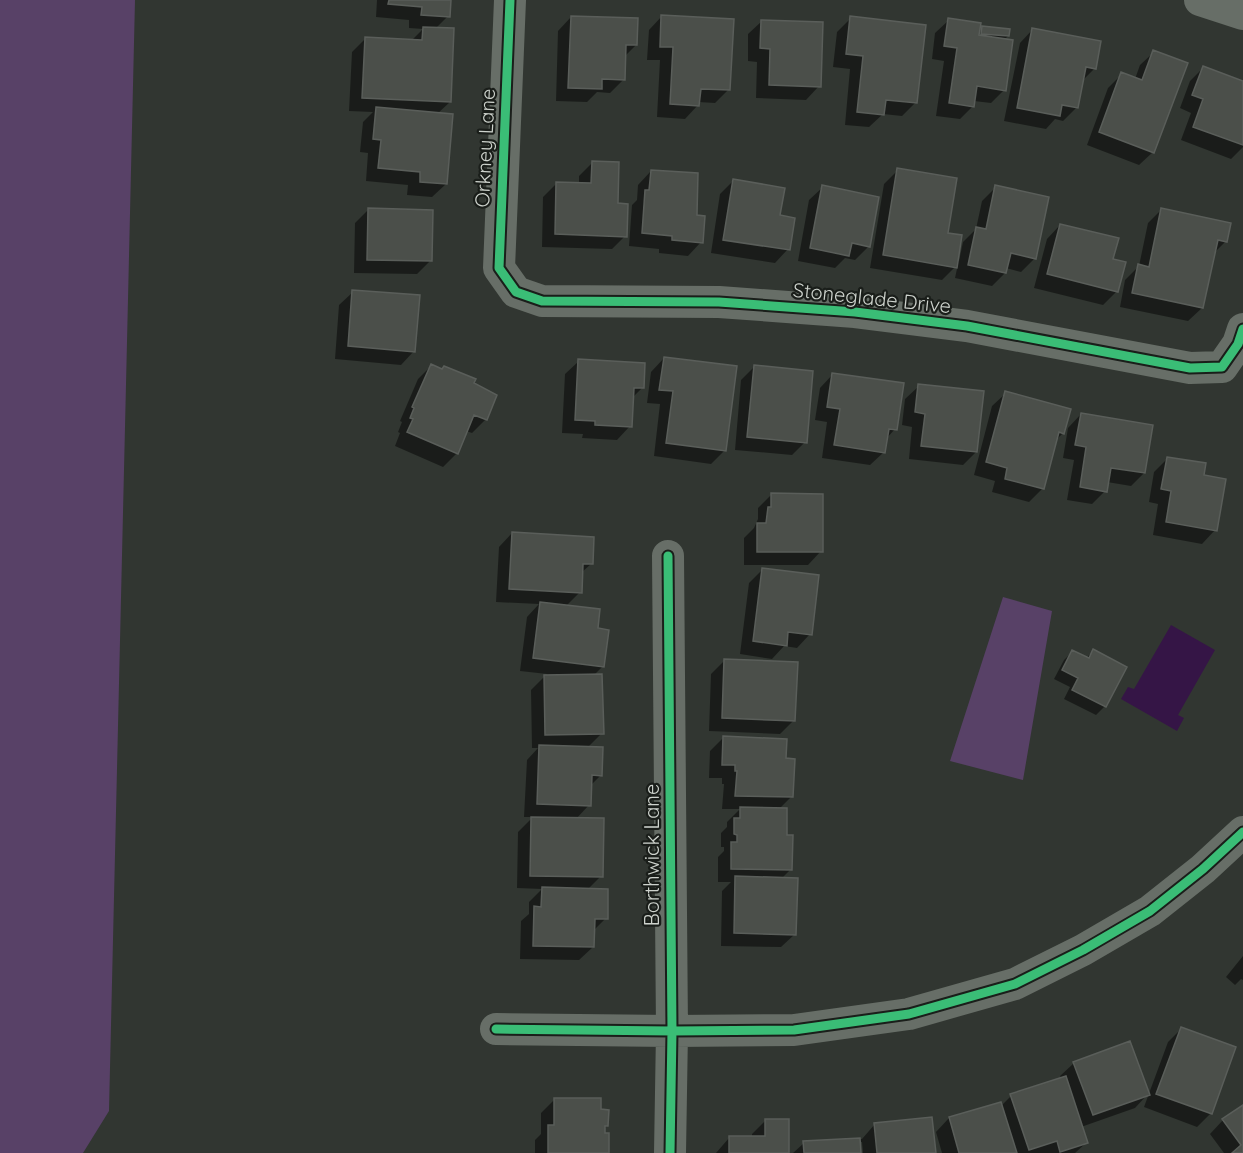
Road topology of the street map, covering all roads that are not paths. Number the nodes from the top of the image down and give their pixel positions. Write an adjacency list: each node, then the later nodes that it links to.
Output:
1 (510, 0): 4 (street, Orkney Lane)
2 (1200, 0): 3 (street)
3 (1243, 14)
4 (516, 292): 5 (street, Stoneglade Drive)
5 (1243, 329)
6 (668, 556): 9 (street, Borthwick Lane)
7 (1243, 832): 9 (street)
8 (495, 1029): 9 (street)
9 (672, 1031): 10 (street, Borthwick Lane)
10 (670, 1153)

